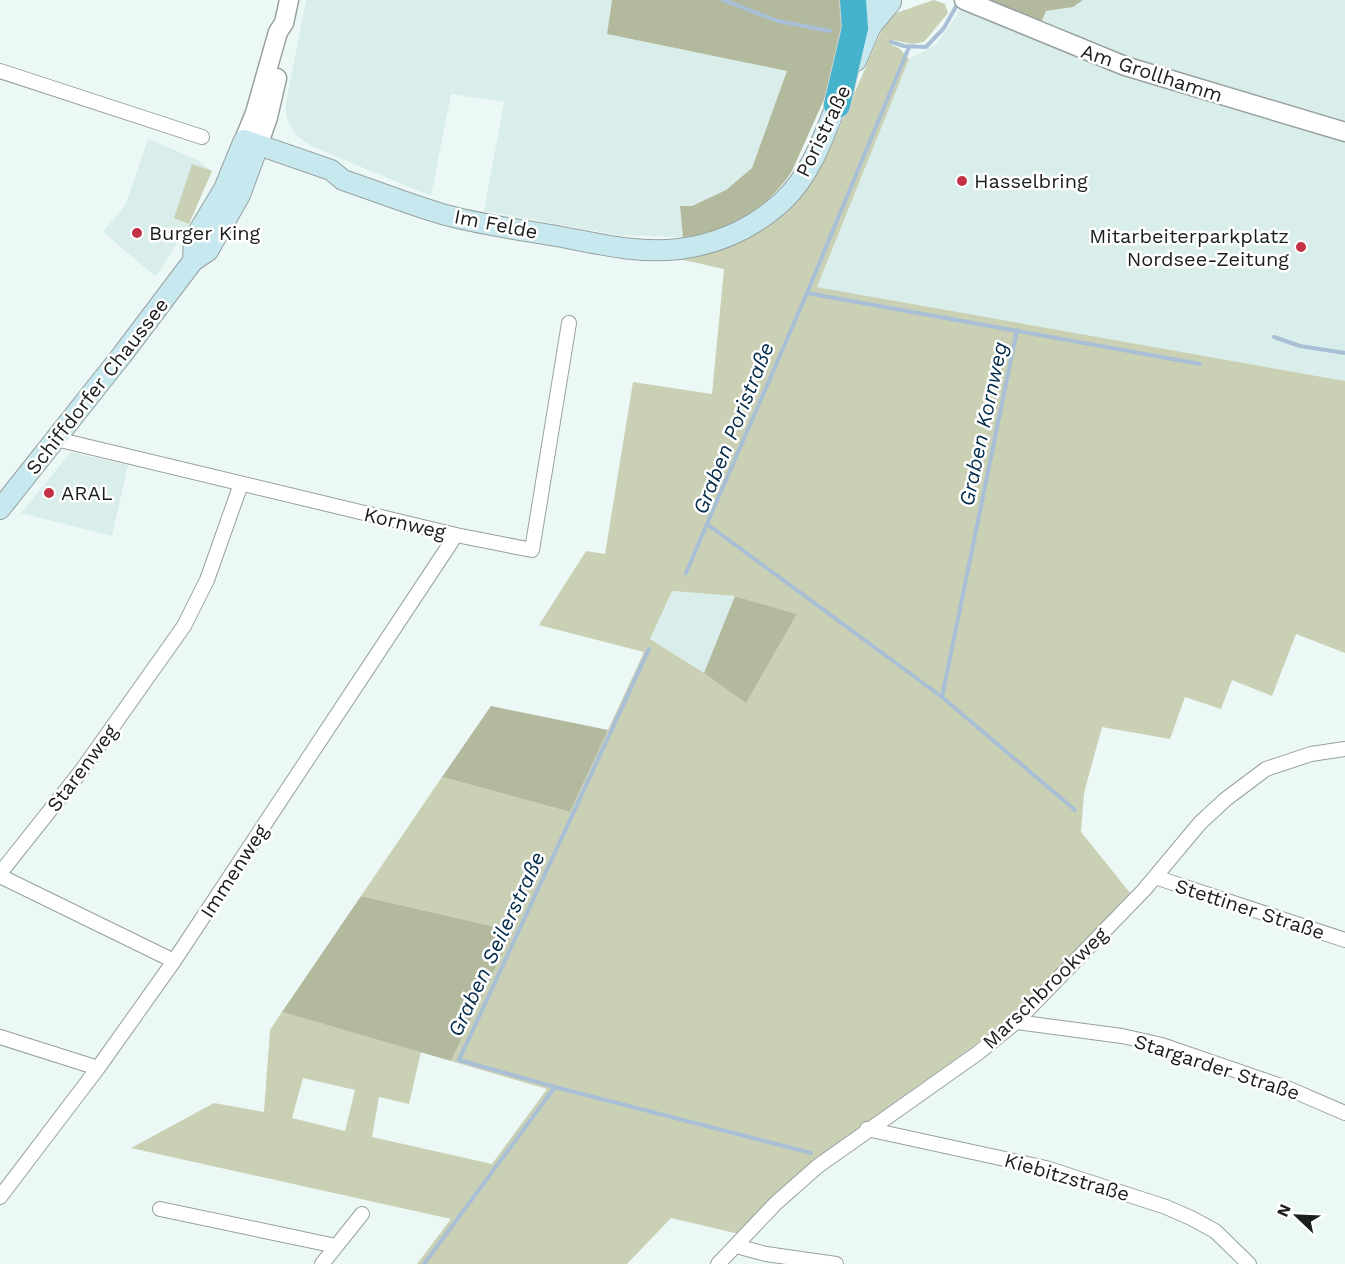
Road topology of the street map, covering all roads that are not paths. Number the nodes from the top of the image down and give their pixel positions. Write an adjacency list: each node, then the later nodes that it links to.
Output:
1 (289, 0): 9 (street, Schiffdorfer Chaussee)
2 (853, 0): 6 (highway)
3 (890, 1): 6 (main road, Poristraße)
4 (969, 2): 7 (street, Am Grollhamm)
5 (0, 71): 8 (street)
6 (837, 105): 10 (main road, Poristraße)
7 (1345, 132)
8 (202, 137)
9 (249, 148): 10 (main road, Im Felde); 12 (main road, Schiffdorfer Chaussee)
10 (653, 250)
11 (569, 323): 15 (street, Kornweg)
12 (56, 439): 13 (street, Kornweg); 14 (main road, Schiffdorfer Chaussee)
13 (241, 484): 15 (street, Kornweg); 19 (street, Starenweg)
14 (0, 509)
15 (456, 535): 19 (street, Immenweg)
16 (1345, 749): 17 (street, Marschbrookweg)
17 (1155, 877): 18 (street, Stettiner Straße); 20 (street, Marschbrookweg)
18 (1345, 940)
19 (174, 961): 22 (street, Immenweg)
20 (1016, 1022): 23 (street, Stargarder Straße); 24 (street, Marschbrookweg)
21 (0, 1037): 22 (street)
22 (98, 1068): 25 (street, Immenweg)
23 (1345, 1113)
24 (867, 1129): 29 (street, Marschbrookweg); 33 (street, Kiebitzstraße)
25 (0, 1197)
26 (160, 1209): 28 (street)
27 (362, 1214): 28 (street)
28 (336, 1246): 30 (street)
29 (736, 1246): 31 (street, Marschbrookweg); 32 (street)
30 (322, 1264)
31 (718, 1264)
32 (836, 1264)
33 (1249, 1264)

